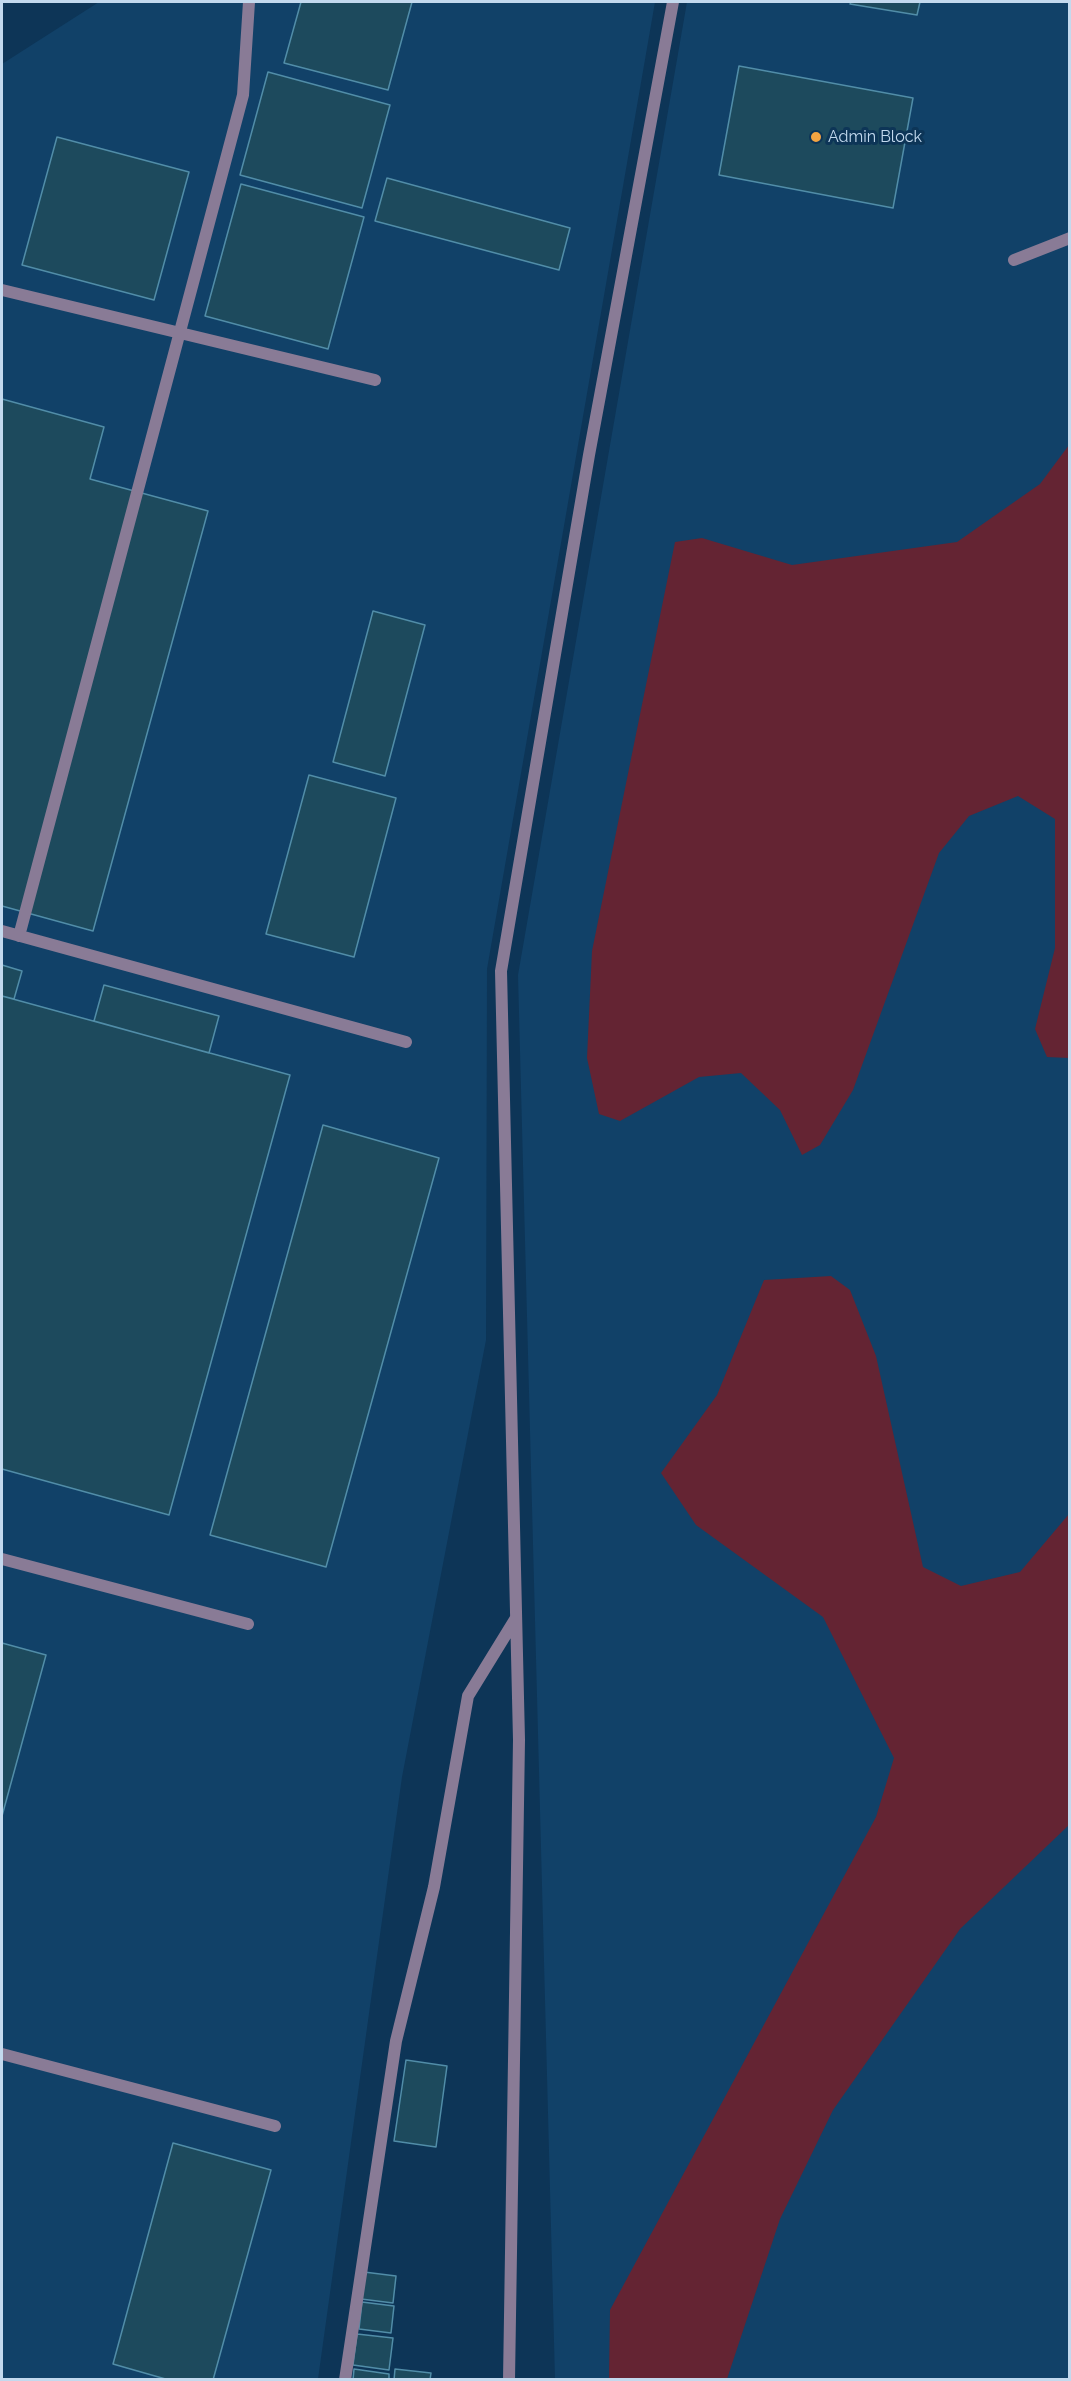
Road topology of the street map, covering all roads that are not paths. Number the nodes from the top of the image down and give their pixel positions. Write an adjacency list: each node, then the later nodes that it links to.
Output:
1 (249, 2): 6 (street)
2 (673, 2): 12 (street)
3 (1070, 238): 4 (street)
4 (1014, 260)
5 (2, 290): 6 (street)
6 (181, 334): 7 (street); 9 (street)
7 (375, 380)
8 (2, 931): 9 (street)
9 (19, 936): 10 (street)
10 (406, 1042)
11 (2, 1559): 13 (street)
12 (516, 1617): 16 (street); 17 (street)
13 (248, 1624)
14 (2, 2054): 15 (street)
15 (275, 2126)
16 (345, 2379)
17 (509, 2379)

